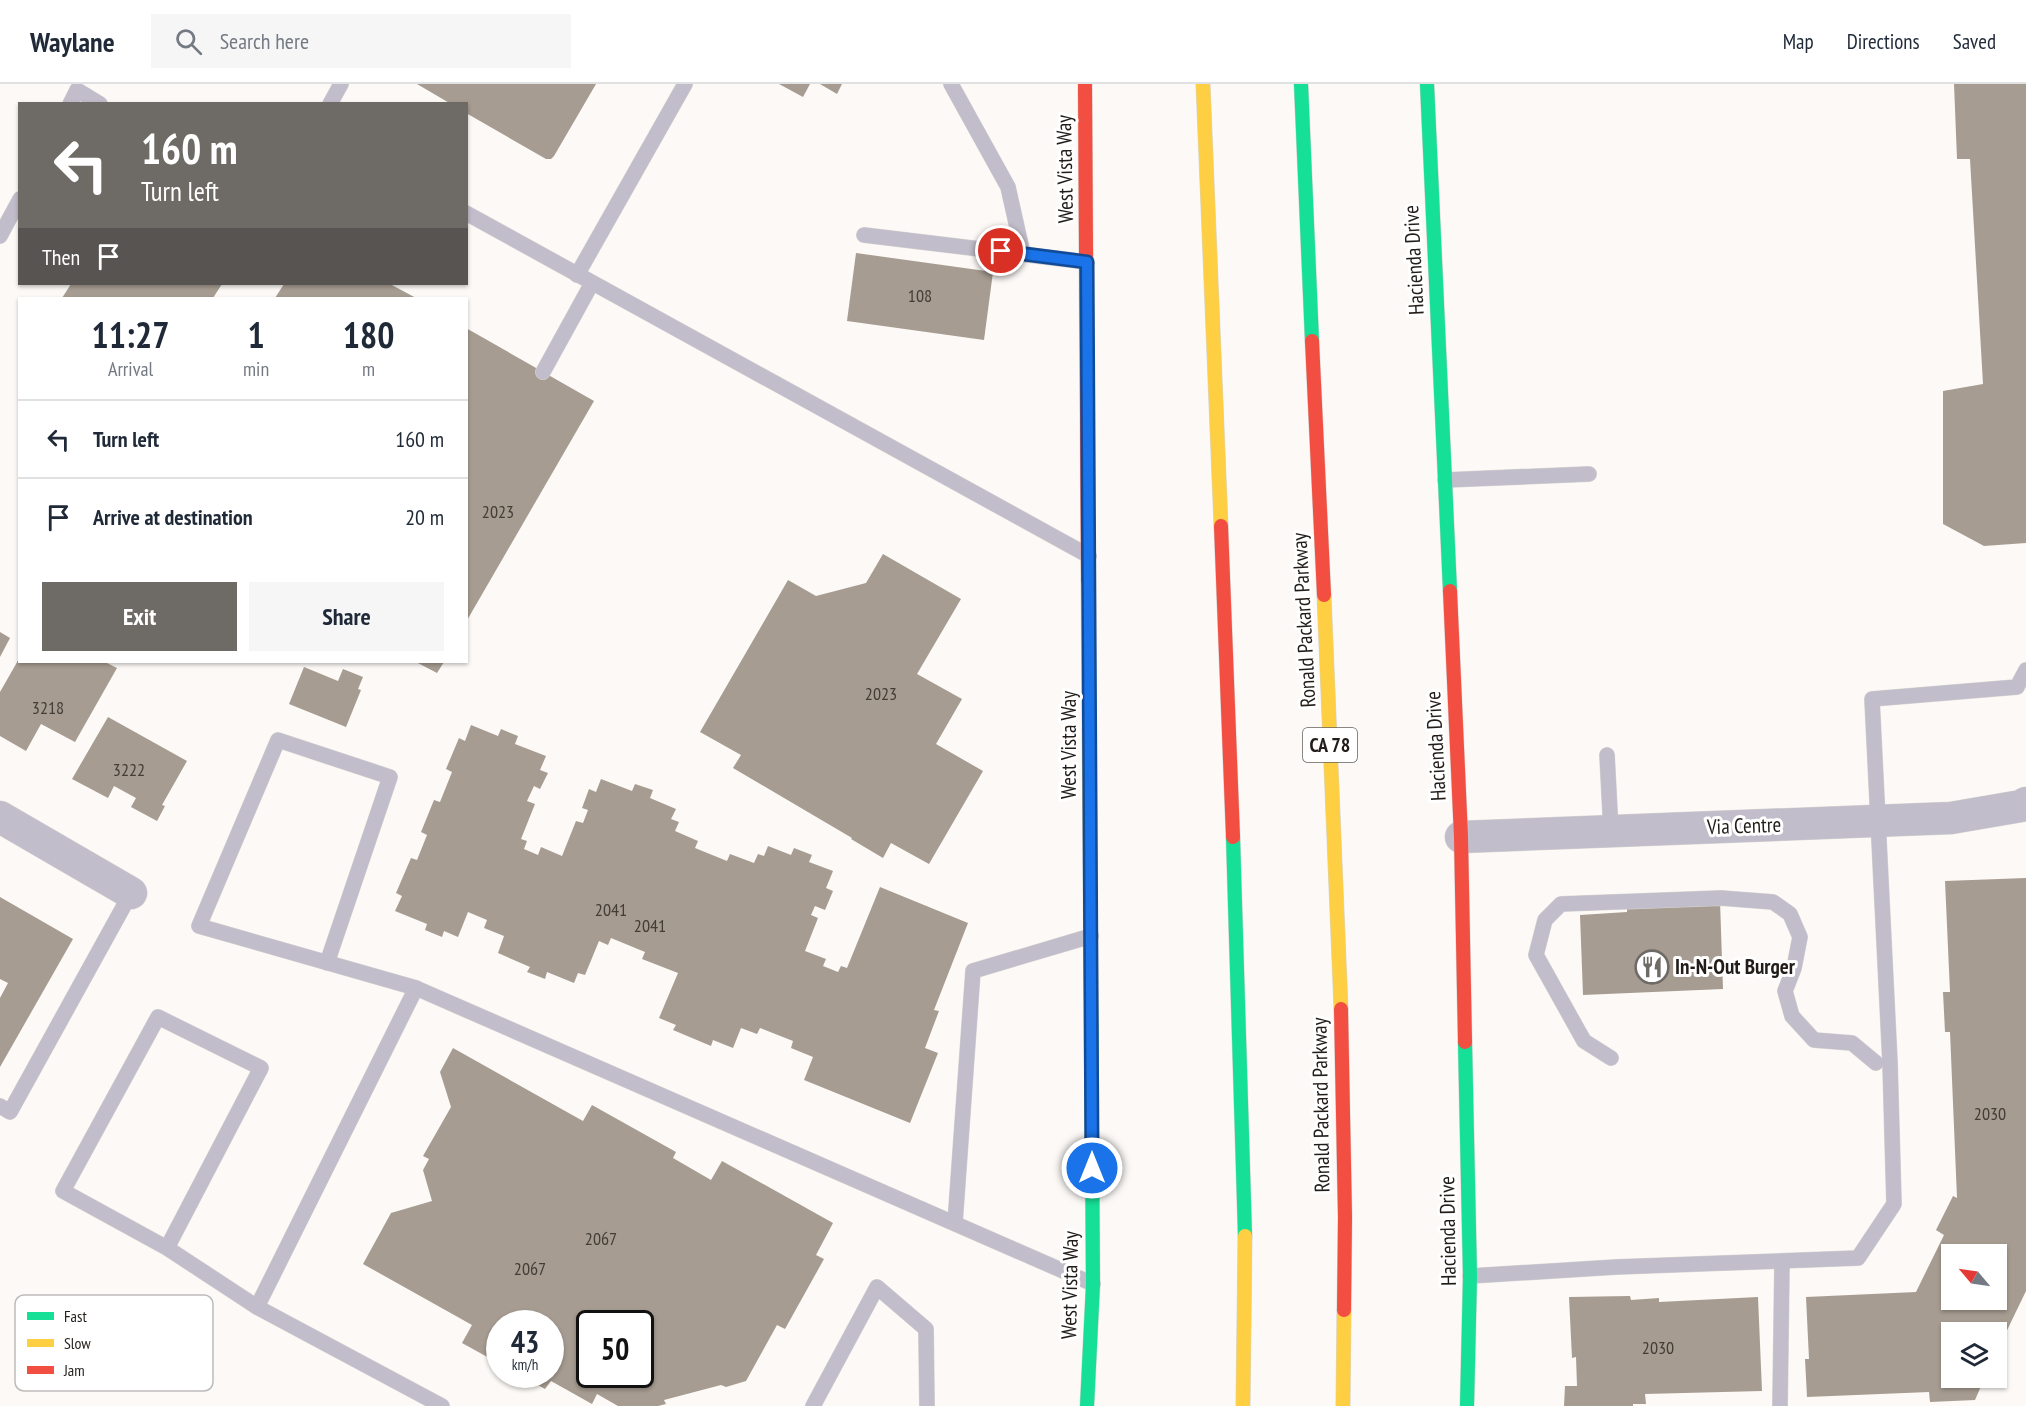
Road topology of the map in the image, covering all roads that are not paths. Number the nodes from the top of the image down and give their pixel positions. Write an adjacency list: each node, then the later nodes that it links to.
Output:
1 (341, 84): 10 (lane)
2 (685, 84): 17 (lane)
3 (951, 84): 15 (lane)
4 (1085, 84): 16 (main road, West Vista Way)
5 (1203, 84): 47 (main road)
6 (1301, 84): 48 (main road, Ronald Packard Parkway / CA 78)
7 (1427, 84): 21 (main road, Hacienda Drive)
8 (76, 92): 9 (lane)
9 (96, 102)
10 (331, 102)
11 (18, 203): 14 (lane)
12 (468, 214): 17 (lane)
13 (864, 235): 15 (lane)
14 (0, 236)
15 (1023, 254): 16 (lane)
16 (1087, 262): 22 (main road, West Vista Way)
17 (577, 275): 18 (lane)
18 (592, 283): 19 (lane); 22 (lane)
19 (543, 372)
20 (1589, 474): 21 (lane)
21 (1445, 480): 29 (main road, Hacienda Drive)
22 (1089, 556): 31 (main road, West Vista Way)
23 (2026, 670): 27 (lane)
24 (1606, 755): 28 (lane)
25 (2026, 803): 27 (street, Via Centre)
26 (0, 816): 30 (street)
27 (1878, 821): 28 (street, Via Centre); 39 (lane)
28 (1611, 831): 29 (street, Via Centre)
29 (1461, 837): 40 (main road, Hacienda Drive)
30 (131, 893): 36 (lane)
31 (1091, 936): 37 (lane); 41 (main road, West Vista Way)
32 (327, 963): 32 (lane); 33 (lane)
33 (416, 988): 37 (lane); 42 (lane)
34 (1611, 1058): 35 (lane)
35 (1876, 1063)
36 (0, 1106)
37 (955, 1224): 41 (lane)
38 (167, 1248): 38 (lane); 42 (lane)
39 (1782, 1262): 40 (lane); 50 (lane)
40 (1470, 1276): 49 (main road, Hacienda Drive)
41 (1093, 1284): 46 (main road, West Vista Way)
42 (257, 1307): 43 (lane)
43 (442, 1406)
44 (813, 1406): 45 (lane)
45 (927, 1406)
46 (1087, 1406)
47 (1243, 1406)
48 (1342, 1406)
49 (1467, 1406)
50 (1780, 1406)

